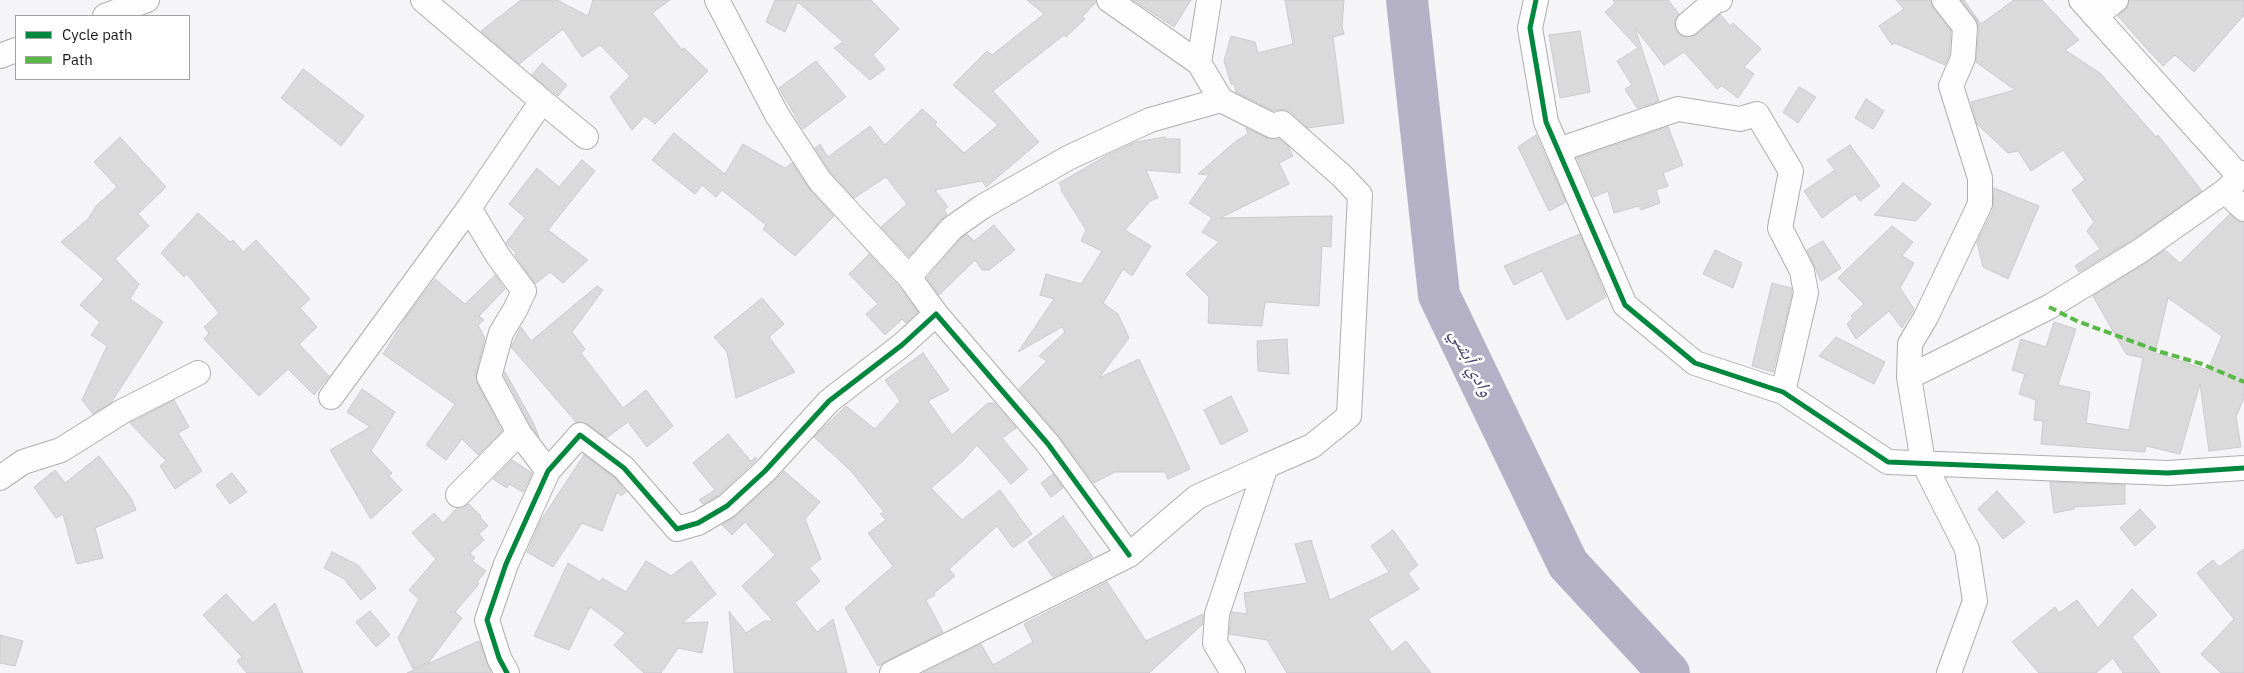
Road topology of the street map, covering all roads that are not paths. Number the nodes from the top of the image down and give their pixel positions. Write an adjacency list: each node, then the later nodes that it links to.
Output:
1 (147, 0): 11 (street)
2 (423, 0): 17 (street)
3 (717, 0): 23 (street)
4 (1109, 0): 15 (street)
5 (1209, 0): 15 (street)
6 (1536, 0): 19 (street)
7 (1720, 0): 12 (street)
8 (1944, 0): 26 (street)
9 (2116, 0): 10 (street)
10 (2088, 8): 20 (street)
11 (108, 15)
12 (1688, 24)
13 (15, 50): 14 (street)
14 (0, 56)
15 (1200, 63): 16 (street)
16 (1221, 100): 23 (street); 31 (street)
17 (542, 101): 18 (street); 21 (street)
18 (586, 137)
19 (1558, 150): 27 (street); 27 (street)
20 (2236, 180): 22 (street); 26 (street)
21 (469, 208): 28 (street); 29 (street)
22 (2244, 209)
23 (909, 277): 24 (street)
24 (936, 314): 33 (street); 36 (street)
25 (198, 373): 34 (street)
26 (1909, 377): 30 (street)
27 (1783, 392): 30 (street)
28 (331, 396)
29 (519, 433): 33 (street); 35 (street)
30 (1923, 462): 32 (street); 40 (street)
31 (1266, 466): 36 (street); 39 (street)
32 (2244, 468)
33 (548, 471): 37 (street)
34 (0, 478)
35 (458, 495)
36 (1129, 555): 38 (street)
37 (507, 673)
38 (892, 673)
39 (1233, 673)
40 (1949, 673)

